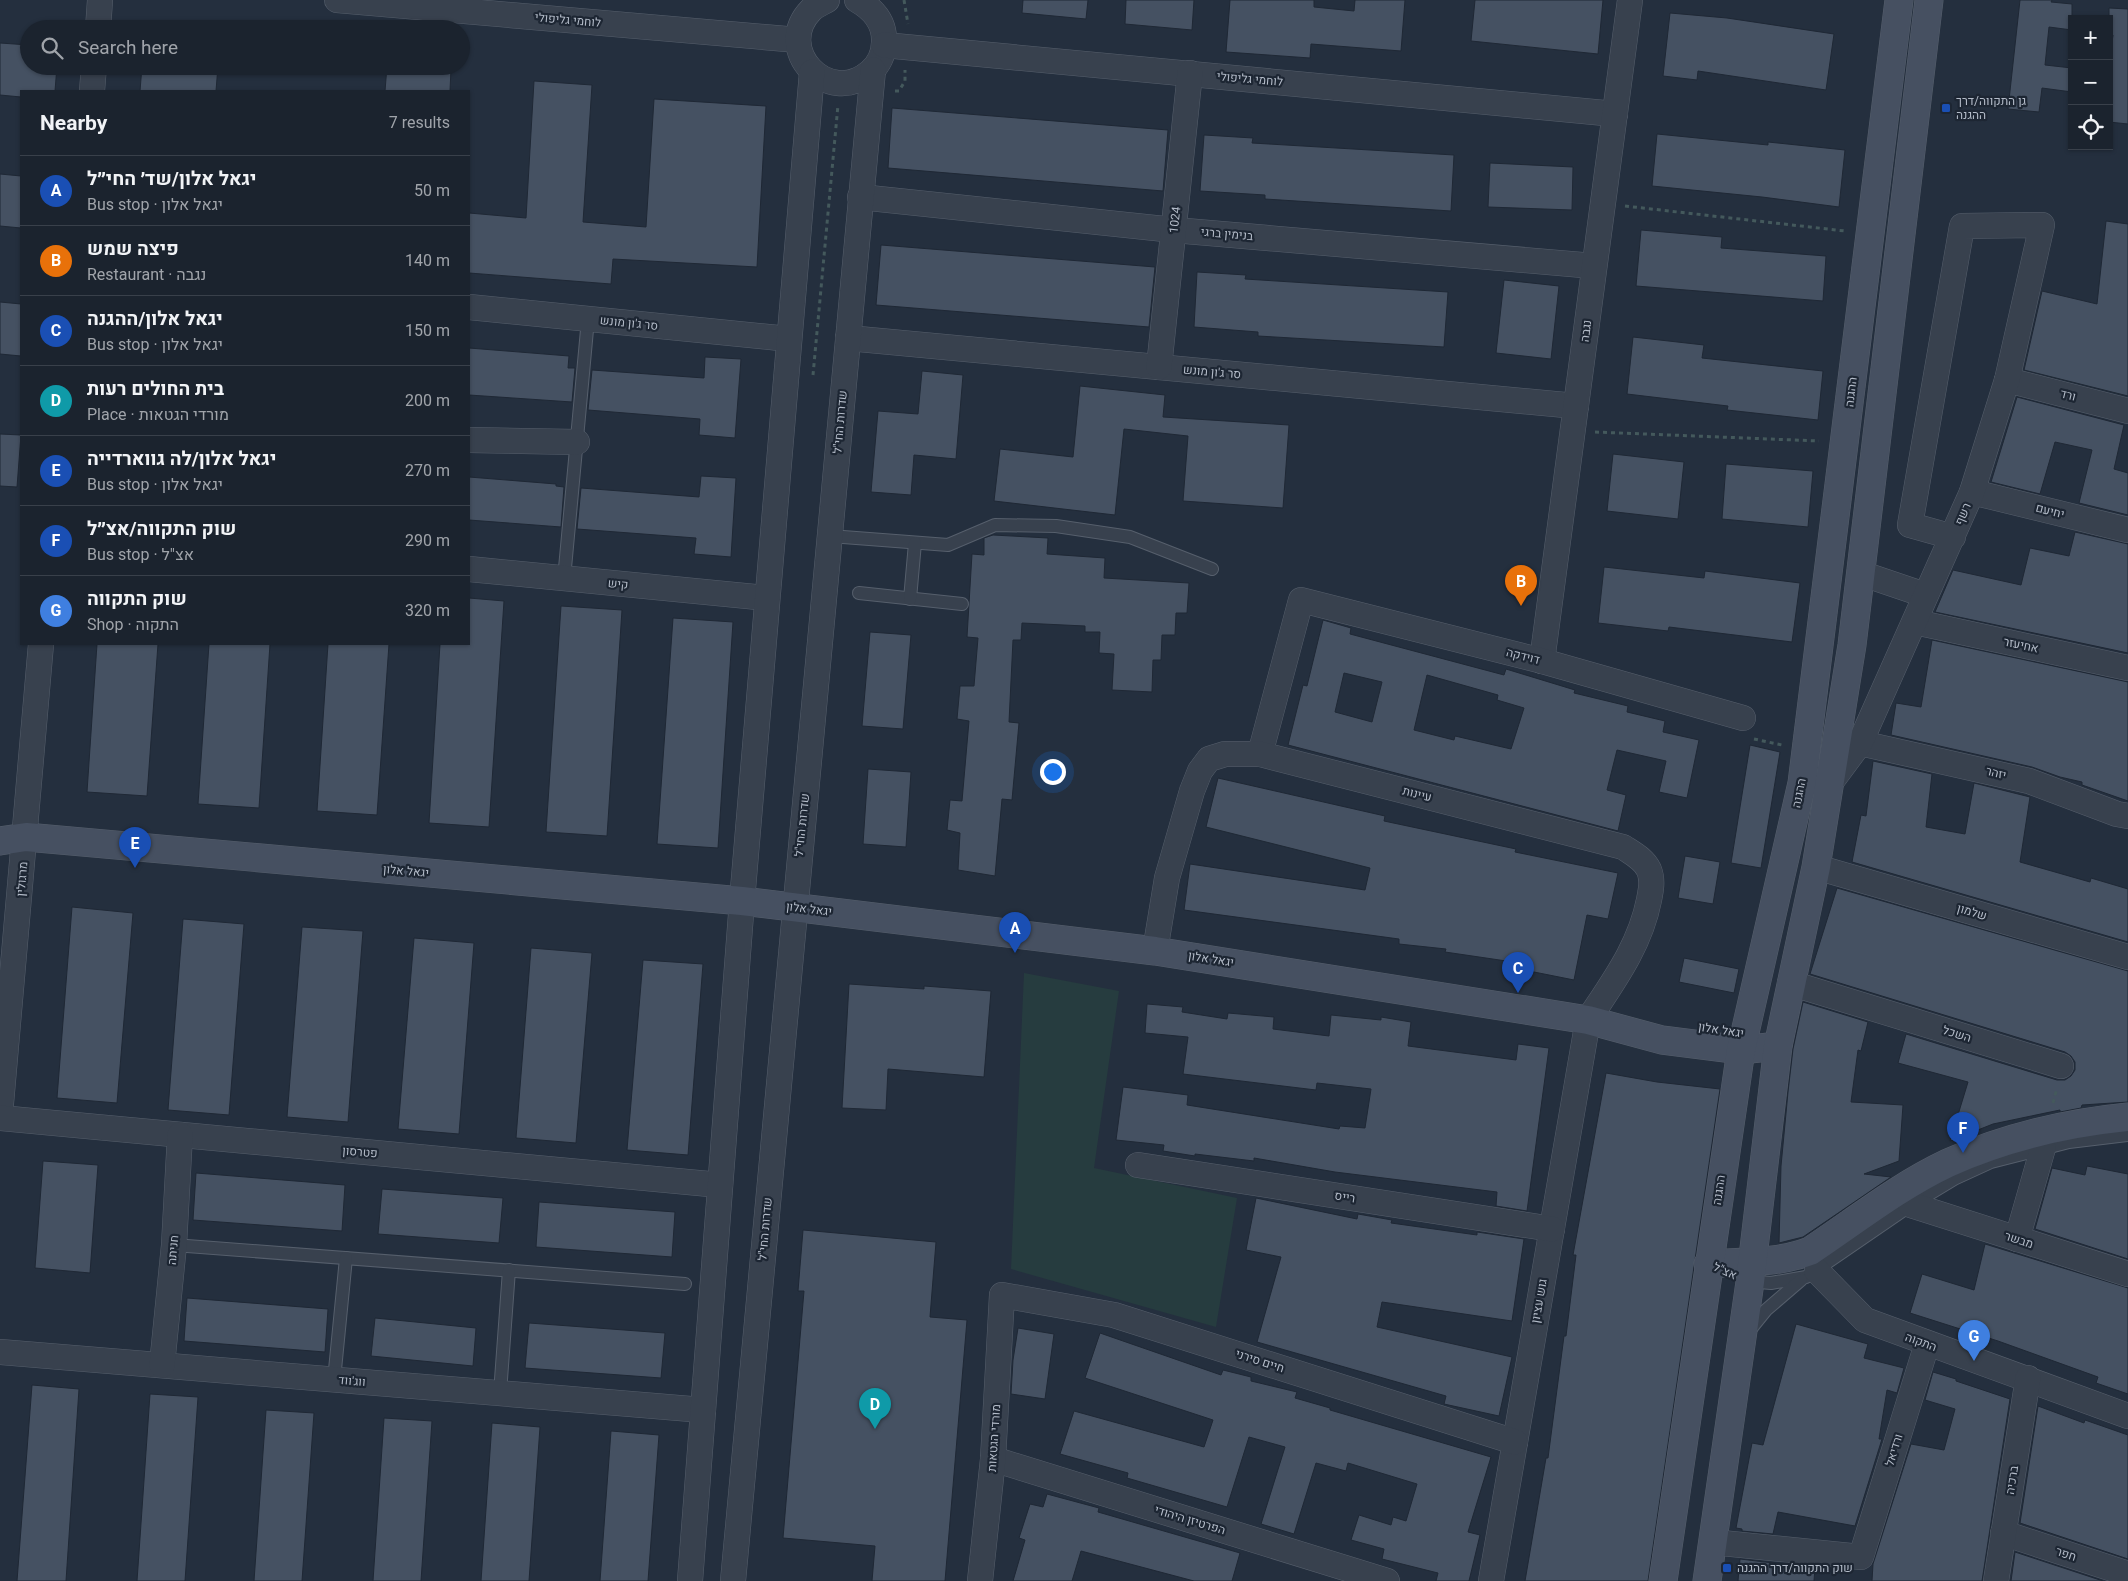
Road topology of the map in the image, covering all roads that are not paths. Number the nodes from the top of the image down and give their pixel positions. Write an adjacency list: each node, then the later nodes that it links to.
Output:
1 (100, 0): 10 (street)
2 (337, 0): 8 (street, לוחמי גליפולי)
3 (857, 0): 9 (street)
4 (1630, 0): 18 (street, נגבה)
5 (1899, 0): 64 (street, ההגנה)
6 (1929, 0): 39 (street)
7 (817, 3): 11 (street)
8 (497, 7): 11 (street, לוחמי גליפולי)
9 (878, 8): 12 (street)
10 (99, 20)
11 (798, 40): 14 (street)
12 (884, 45): 13 (street, שדרות החי"ל); 15 (street, לוחמי גליפולי)
13 (873, 70): 14 (street); 19 (street, שדרות החי"ל)
14 (812, 72): 25 (street)
15 (1190, 74): 18 (street, לוחמי גליפולי); 20 (street, 1024)
16 (93, 75): 17 (street)
17 (92, 90)
18 (1614, 114): 21 (street, נגבה)
19 (860, 197): 20 (street, בנימין ברגי); 24 (street, שדרות החי"ל)
20 (1174, 230): 21 (street, בנימין ברגי); 26 (street, 1024)
21 (1594, 266): 28 (street, נגבה)
22 (470, 306): 23 (street, סר ג'ון מונש)
23 (588, 318): 25 (street, סר ג'ון מונש); 31 (lane)
24 (848, 338): 26 (street, סר ג'ון מונש); 34 (street, שדרות החי"ל)
25 (789, 339): 43 (street)
26 (1159, 367): 28 (street, סר ג'ון מונש)
27 (2007, 380): 29 (street, ורד); 32 (street, רשף); 35 (street, רשף)
28 (1576, 406): 48 (street, נגבה)
29 (2128, 410)
30 (470, 440): 31 (street)
31 (577, 442): 40 (lane)
32 (1972, 492): 33 (street, יחיעם); 35 (street, רשף)
33 (2128, 530)
34 (830, 536): 36 (lane); 59 (street, שדרות החי"ל)
35 (1953, 537): 42 (street, רשף)
36 (915, 544): 38 (lane); 44 (lane)
37 (470, 569): 40 (street, קיש)
38 (1212, 569)
39 (1860, 573): 42 (street); 53 (street)
40 (564, 578): 43 (street, קיש)
41 (859, 593): 44 (lane)
42 (1925, 595): 46 (street, רשף)
43 (767, 598): 58 (street)
44 (910, 599): 45 (lane)
45 (962, 604)
46 (1915, 622): 49 (street, אחיעזר); 51 (street, רשף)
47 (42, 645): 56 (street, מרגולין)
48 (1542, 661): 50 (street, דוידקה); 52 (street, דוידקה)
49 (2128, 668)
50 (1748, 728)
51 (1860, 742): 53 (street, רשף); 54 (street, יזהר)
52 (1260, 754): 60 (street, עיינות); 63 (street, עיינות)
53 (1831, 782): 57 (street)
54 (2128, 816)
55 (0, 826): 56 (street, יגאל אלון)
56 (13, 839): 58 (street, יגאל אלון); 67 (street, מרגולין)
57 (1816, 867): 61 (street, שלמון); 62 (street)
58 (742, 900): 59 (street, יגאל אלון); 73 (street)
59 (794, 908): 60 (street, יגאל אלון); 101 (street, שדרות החי"ל)
60 (1155, 950): 63 (street, יגאל אלון)
61 (2128, 957)
62 (1790, 983): 65 (street); 66 (street, השכל)
63 (1588, 1020): 64 (street, יגאל אלון); 75 (street, גוש עציון)
64 (1742, 1041): 65 (street, יגאל אלון); 79 (street, ההגנה)
65 (1778, 1046): 81 (street)
66 (2062, 1066)
67 (0, 1117): 69 (street, פטרסון)
68 (2128, 1117): 71 (street, אצ"ל)
69 (180, 1135): 73 (street, פטרסון); 77 (street, חניתה)
70 (2128, 1135): 71 (lane, אצ"ל)
71 (2045, 1140): 74 (lane, אצ"ל); 76 (street); 81 (street, אצ"ל)
72 (1138, 1165): 75 (street, רייס)
73 (720, 1185): 93 (street)
74 (1911, 1205): 76 (street, מבשר); 82 (lane, אצ"ל)
75 (1552, 1229): 95 (street, גוש עציון)
76 (2017, 1239): 83 (street, מבשר)
77 (174, 1245): 78 (lane); 89 (street, חניתה)
78 (346, 1258): 80 (lane); 91 (lane)
79 (1708, 1264): 81 (street, אצ"ל); 105 (street, ההגנה)
80 (509, 1270): 84 (lane); 92 (lane)
81 (1751, 1272): 82 (lane, אצ"ל); 87 (street)
82 (1811, 1274): 86 (street, התקוה); 87 (lane)
83 (2128, 1274)
84 (684, 1284)
85 (1002, 1295): 95 (street, חיים סירני); 96 (street, מורדי הגטאות)
86 (1927, 1344): 90 (street, התקוה); 98 (street, ורדיאל)
87 (1739, 1350): 98 (street)
88 (0, 1352): 89 (street, ווג'ווד)
89 (162, 1365): 91 (street, ווג'ווד)
90 (2028, 1378): 94 (street, התקוה); 97 (street, ברכיה)
91 (334, 1380): 92 (street, ווג'ווד)
92 (500, 1393): 93 (street, ווג'ווד)
93 (703, 1410): 100 (street)
94 (2128, 1416)
95 (1515, 1442): 104 (street, גוש עציון)
96 (993, 1459): 102 (street, מורדי הגטאות); 103 (street, הפרטיזן היהודי)
97 (2003, 1533): 99 (street, חפר); 107 (street, ברכיה)
98 (1712, 1542): 106 (street)
99 (2128, 1574)
100 (690, 1581)
101 (733, 1581)
102 (980, 1581)
103 (1387, 1581)
104 (1491, 1581)
105 (1663, 1581)
106 (1707, 1581)
107 (1996, 1581)

